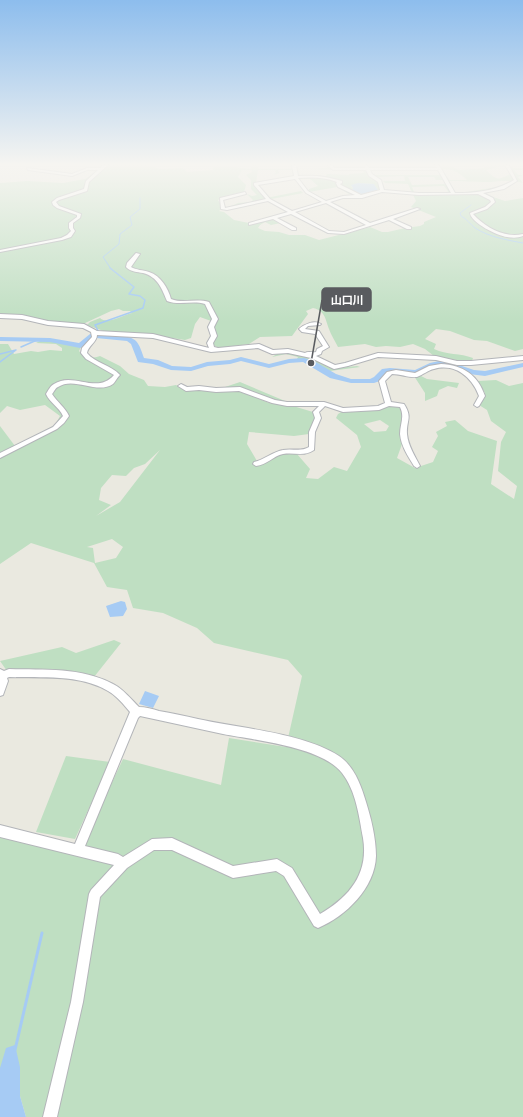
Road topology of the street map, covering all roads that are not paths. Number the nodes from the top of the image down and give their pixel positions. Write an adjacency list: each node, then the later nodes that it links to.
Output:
1 (79, 217): 12 (street)
2 (274, 217): 7 (street); 10 (street)
3 (301, 217): 8 (street)
4 (355, 217): 8 (street)
5 (473, 217): 11 (street)
6 (389, 218): 8 (street); 9 (street)
7 (251, 224)
8 (370, 225)
9 (409, 228)
10 (294, 229)
11 (523, 235)
12 (0, 251)
13 (138, 254): 19 (street)
14 (0, 316): 17 (street)
15 (0, 319): 17 (street)
16 (318, 324): 20 (street)
17 (89, 328): 18 (street)
18 (98, 333): 19 (street); 27 (street)
19 (216, 349): 20 (street)
20 (301, 354): 22 (street)
21 (523, 358): 22 (street)
22 (455, 365): 25 (street); 26 (street)
23 (181, 386): 24 (street)
24 (324, 404): 25 (street); 28 (street)
25 (388, 404): 29 (street)
26 (477, 405)
27 (0, 456)
28 (256, 464)
29 (417, 466)
30 (1, 675): 31 (street); 32 (street)
31 (0, 692)
32 (137, 712): 34 (street); 35 (street)
33 (0, 831): 34 (street)
34 (78, 850): 35 (street)
35 (123, 864): 36 (street)
36 (50, 1117)

